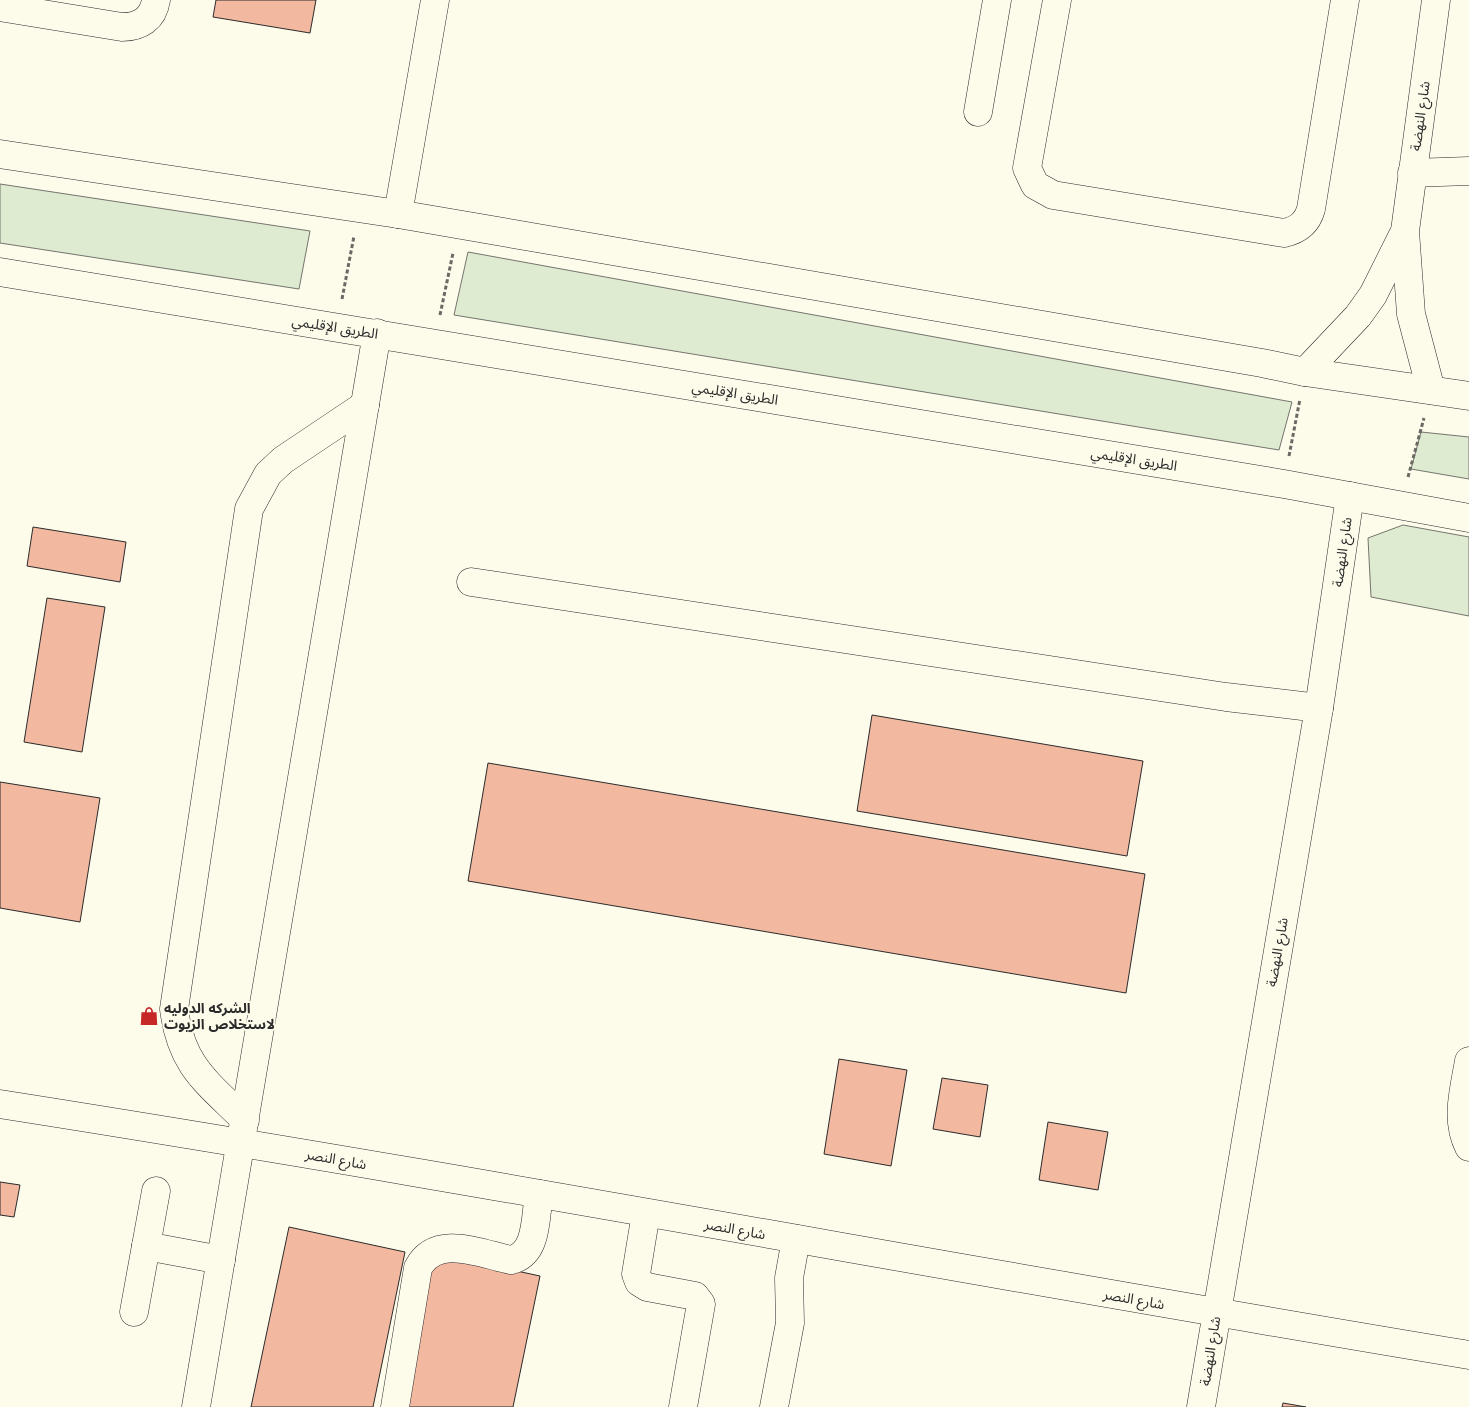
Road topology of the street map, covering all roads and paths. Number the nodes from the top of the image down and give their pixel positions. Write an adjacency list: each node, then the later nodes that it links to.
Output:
1 (156, 0): 7 (main road)
2 (436, 0): 13 (main road)
3 (997, 0): 8 (main road)
4 (1057, 0): 5 (main road)
5 (1345, 0)
6 (1436, 0): 11 (main road, شارع النهضة)
7 (0, 7)
8 (978, 112)
9 (0, 154): 12 (main road)
10 (1469, 171): 11 (main road)
11 (1412, 173): 15 (main road, شارع النهضة)
12 (359, 208): 13 (main road); 17 (path)
13 (398, 214): 14 (main road)
14 (458, 225): 19 (path); 20 (main road)
15 (1405, 231): 20 (main road, شارع النهضة); 21 (main road, شارع النهضة)
16 (0, 272): 17 (main road, الطريق الإقليمي)
17 (336, 327): 18 (main road, الطريق الإقليمي)
18 (377, 333): 19 (main road, الطريق الإقليمي); 23 (main road)
19 (435, 343): 24 (main road, الطريق الإقليمي)
20 (1304, 372): 21 (main road); 24 (path)
21 (1431, 390): 22 (main road); 26 (path)
22 (1469, 396)
23 (365, 405): 32 (main road); 32 (main road)
24 (1284, 484): 25 (main road, الطريق الإقليمي)
25 (1350, 496): 26 (main road, الطريق الإقليمي); 29 (main road, شارع النهضة)
26 (1400, 504): 27 (main road, الطريق الإقليمي)
27 (1469, 518)
28 (471, 582): 29 (main road)
29 (1319, 708): 41 (main road, شارع النهضة)
30 (1469, 1061): 33 (main road)
31 (0, 1104): 32 (main road, شارع النصر)
32 (243, 1131): 35 (main road, شارع النصر); 39 (main road)
33 (1469, 1147)
34 (156, 1191): 38 (main road)
35 (539, 1194): 36 (main road, شارع النصر); 44 (main road)
36 (646, 1213): 37 (main road, شارع النصر); 45 (main road)
37 (796, 1239): 41 (main road, شارع النصر); 46 (main road)
38 (146, 1246): 39 (main road); 40 (main road)
39 (221, 1260): 43 (main road)
40 (134, 1312)
41 (1216, 1313): 42 (main road, شارع النصر); 47 (main road, شارع النهضة)
42 (1469, 1355)
43 (196, 1407)
44 (396, 1407)
45 (683, 1407)
46 (774, 1407)
47 (1201, 1407)

